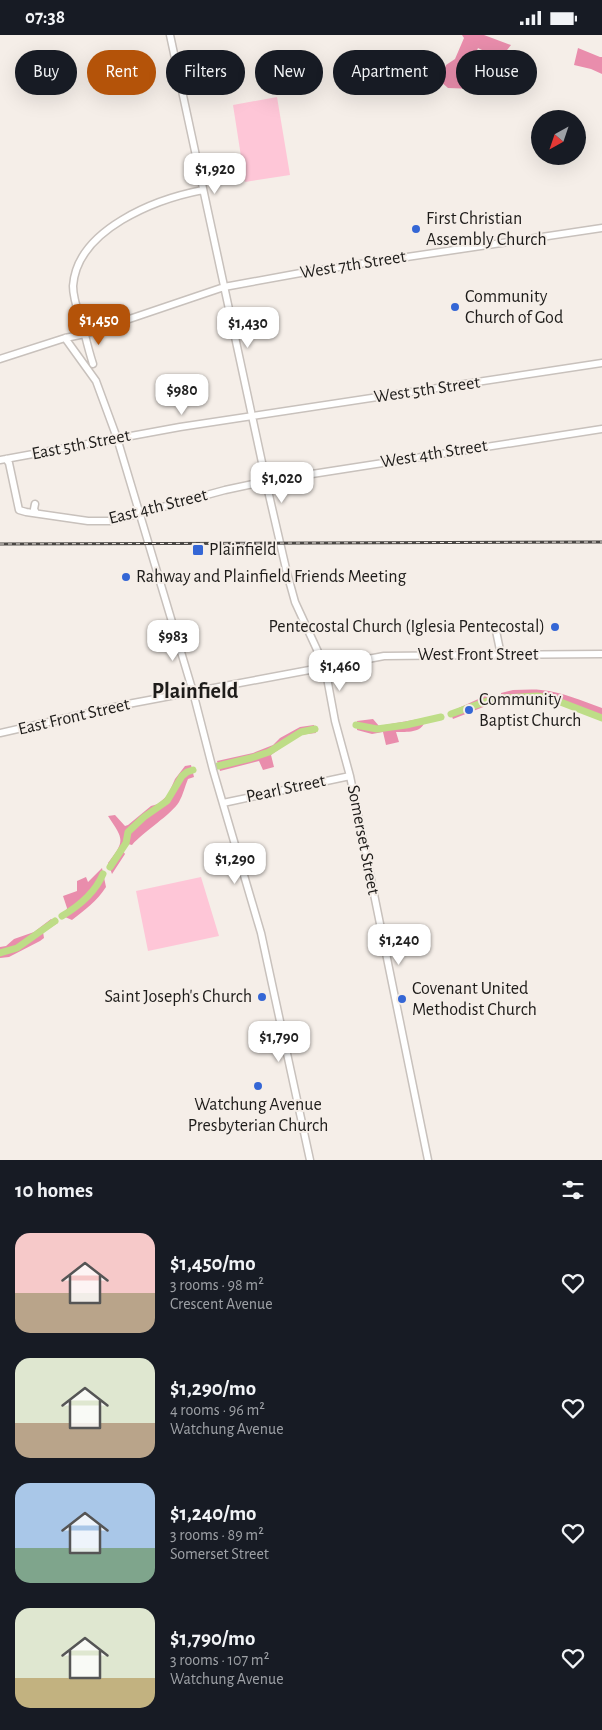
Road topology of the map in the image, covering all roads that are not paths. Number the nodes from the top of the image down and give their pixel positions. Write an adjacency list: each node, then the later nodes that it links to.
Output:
1 (170, 35): 2 (main road, Somerset Street)
2 (203, 190): 4 (main road, Somerset Street); 5 (main road)
3 (602, 228): 4 (main road, West 7th Street)
4 (224, 287): 5 (main road, West 7th Street); 10 (main road, Somerset Street)
5 (85, 334): 6 (main road, West 7th Street); 9 (main road)
6 (65, 338): 7 (main road, West 7th Street); 12 (main road)
7 (0, 359)
8 (602, 363): 10 (main road, West 5th Street)
9 (92, 364)
10 (252, 416): 12 (main road, East 5th Street); 14 (main road, Somerset Street)
11 (602, 429): 14 (main road, West 4th Street)
12 (117, 438): 13 (main road, East 5th Street); 17 (main road)
13 (3, 460): 16 (main road, East 4th Street)
14 (267, 481): 17 (main road, East 4th Street); 21 (main road, Somerset Street)
15 (35, 504): 16 (main road)
16 (36, 513): 17 (main road, East 4th Street)
17 (140, 515): 22 (main road)
18 (495, 626): 20 (main road)
19 (602, 654): 20 (main road, West Front Street)
20 (501, 655): 21 (main road, West Front Street)
21 (324, 667): 22 (main road, East Front Street); 24 (main road, Somerset Street)
22 (194, 692): 23 (main road, East Front Street); 25 (main road)
23 (0, 733)
24 (350, 776): 25 (main road, Pearl Street); 27 (main road, Somerset Street)
25 (223, 803): 26 (main road)
26 (310, 1160)
27 (428, 1160)

